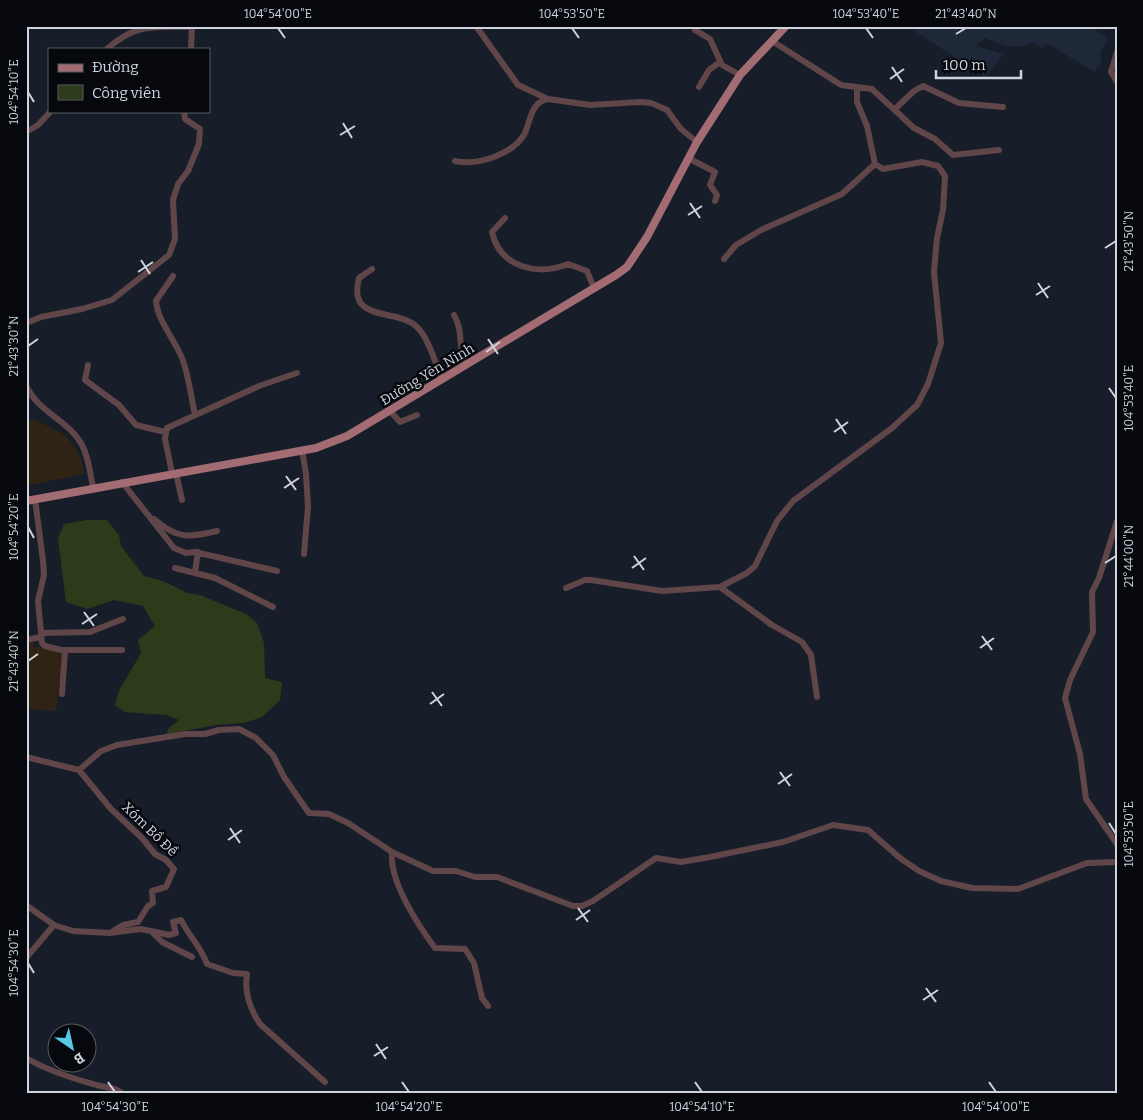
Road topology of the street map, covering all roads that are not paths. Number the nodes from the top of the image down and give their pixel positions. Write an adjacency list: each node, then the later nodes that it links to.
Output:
1 (192, 26): 2 (street); 7 (street); 8 (street)
2 (200, 26)
3 (476, 26): 15 (street)
4 (786, 26): 6 (main road, Đường Yên Ninh)
5 (695, 30): 10 (street)
6 (772, 41): 11 (main road, Đường Yên Ninh); 14 (street)
7 (108, 48)
8 (191, 48)
9 (1117, 52): 12 (street)
10 (720, 62): 11 (street); 13 (street)
11 (740, 75): 21 (main road, Đường Yên Ninh)
12 (1117, 82)
13 (699, 87)
14 (857, 87): 17 (street); 25 (street)
15 (548, 99): 21 (street); 24 (street)
16 (1003, 107): 17 (street)
17 (894, 110): 22 (street)
18 (49, 112): 20 (street)
19 (184, 112): 33 (street)
20 (26, 132)
21 (697, 142): 23 (main road, Đường Yên Ninh)
22 (999, 150)
23 (688, 158): 26 (street); 31 (main road, Đường Yên Ninh)
24 (456, 161)
25 (875, 164): 28 (street); 58 (street)
26 (715, 201)
27 (505, 218): 31 (street)
28 (724, 259)
29 (372, 269): 37 (street)
30 (174, 276): 41 (street)
31 (594, 288): 35 (main road, Đường Yên Ninh)
32 (454, 315): 35 (street)
33 (26, 323)
34 (88, 365): 42 (street)
35 (466, 365): 37 (main road, Đường Yên Ninh)
36 (297, 373): 41 (street)
37 (442, 378): 39 (main road, Đường Yên Ninh)
38 (26, 385): 46 (street)
39 (390, 411): 40 (street); 43 (main road, Đường Yên Ninh)
40 (417, 415)
41 (195, 416): 42 (street)
42 (165, 432): 44 (street)
43 (302, 450): 44 (main road, Đường Yên Ninh); 54 (street)
44 (174, 473): 45 (main road, Đường Yên Ninh); 49 (street)
45 (122, 482): 46 (main road, Đường Yên Ninh); 50 (street)
46 (93, 487): 47 (main road, Đường Yên Ninh)
47 (35, 499): 48 (main road, Đường Yên Ninh); 62 (street)
48 (26, 500)
49 (182, 500)
50 (143, 509): 52 (street); 53 (street)
51 (1117, 521): 70 (street)
52 (217, 531)
53 (198, 552): 56 (street); 57 (street)
54 (304, 554)
55 (174, 568): 57 (street)
56 (277, 570)
57 (195, 572): 60 (street)
58 (720, 587): 59 (street); 67 (street)
59 (566, 588)
60 (273, 607)
61 (122, 619): 62 (street)
62 (41, 635): 63 (street); 64 (street)
63 (26, 640)
64 (63, 650): 65 (street); 66 (street)
65 (122, 650)
66 (62, 694)
67 (817, 696)
68 (26, 757): 69 (street)
69 (79, 770): 71 (street); 76 (street, Xóm Bồ Đề)
70 (1117, 844)
71 (392, 852): 72 (street); 79 (street)
72 (1117, 862)
73 (26, 905): 74 (street)
74 (54, 925): 76 (street); 78 (street)
75 (151, 931): 76 (street); 77 (street); 81 (street)
76 (110, 933)
77 (192, 957)
78 (26, 958)
79 (488, 1006)
80 (26, 1058): 82 (street)
81 (325, 1082)
82 (124, 1094)

